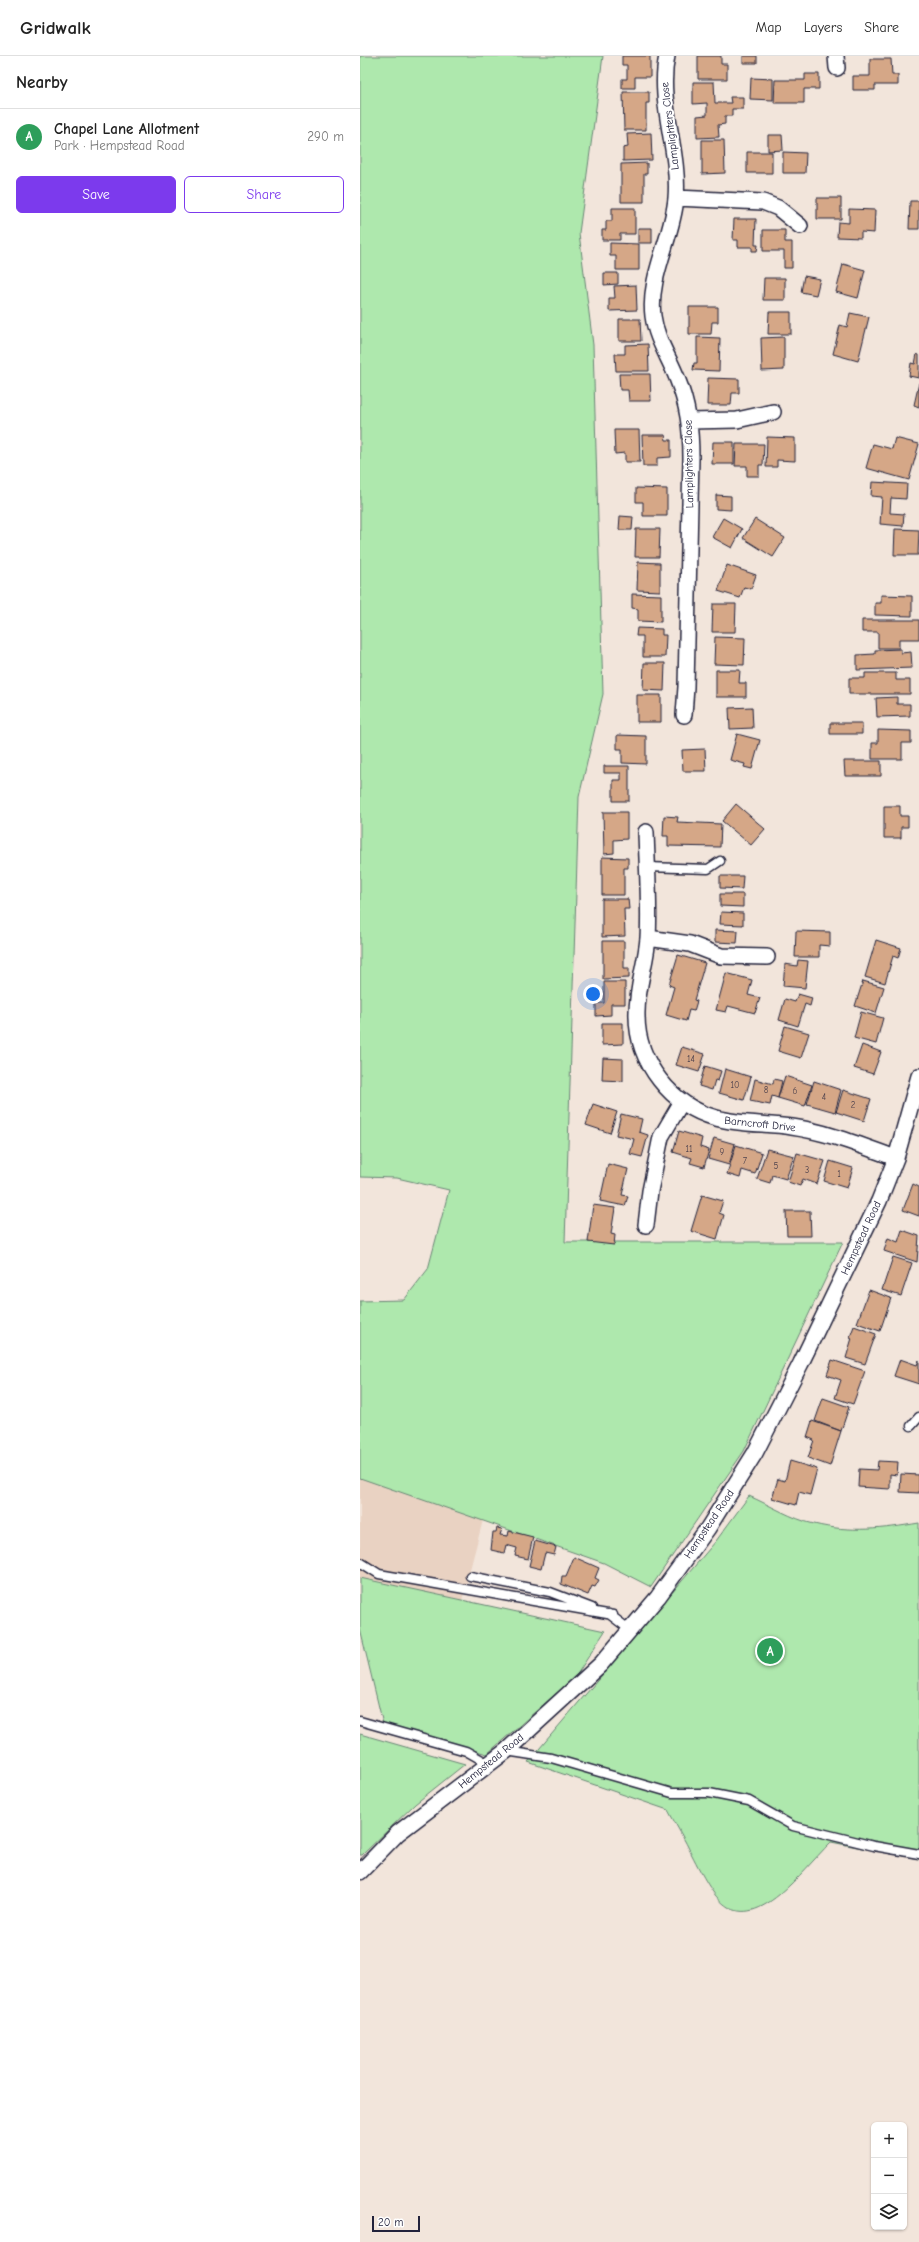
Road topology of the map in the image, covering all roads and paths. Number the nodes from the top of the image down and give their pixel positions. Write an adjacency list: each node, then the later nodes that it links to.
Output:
1 (667, 56): 2 (street, Lamplighters Close)
2 (676, 198): 3 (street); 5 (street, Lamplighters Close)
3 (800, 226)
4 (773, 412): 5 (street)
5 (690, 421): 6 (street, Lamplighters Close)
6 (684, 715)
7 (646, 832): 9 (street, Barncroft Drive)
8 (720, 861): 9 (lane)
9 (647, 867): 10 (street, Barncroft Drive)
10 (648, 938): 11 (street); 13 (street, Barncroft Drive)
11 (767, 957)
12 (919, 1076): 14 (street, Hempstead Road)
13 (681, 1103): 14 (street, Barncroft Drive); 15 (street)
14 (896, 1158): 21 (street, Hempstead Road)
15 (646, 1225)
16 (919, 1417): 17 (lane)
17 (910, 1426)
18 (360, 1562): 20 (lane)
19 (470, 1576): 20 (lane)
20 (613, 1615): 21 (lane)
21 (630, 1630): 23 (street, Hempstead Road)
22 (360, 1721): 24 (lane)
23 (506, 1751): 24 (street, Hempstead Road); 25 (lane)
24 (489, 1764): 26 (street, Hempstead Road)
25 (919, 1854)
26 (360, 1872)

